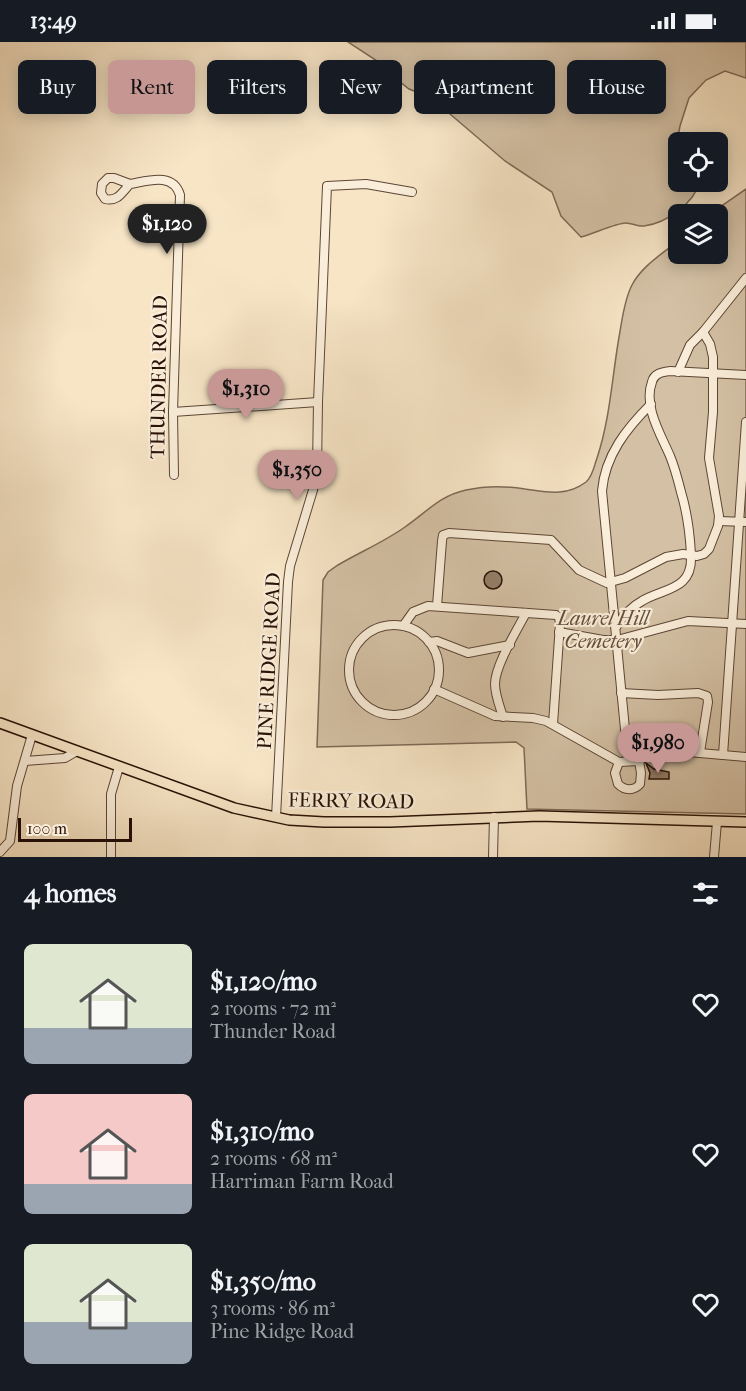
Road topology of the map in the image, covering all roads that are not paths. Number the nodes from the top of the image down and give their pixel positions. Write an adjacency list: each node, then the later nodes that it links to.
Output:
1 (129, 184): 10 (street, THUNDER ROAD)
2 (412, 192): 8 (street, PINE RIDGE ROAD)
3 (746, 278): 4 (street)
4 (703, 332): 5 (street); 6 (street)
5 (678, 372): 6 (street); 9 (street)
6 (714, 374): 7 (street); 13 (street)
7 (746, 375)
8 (318, 402): 10 (street); 43 (street, PINE RIDGE ROAD)
9 (651, 404): 15 (street); 16 (street)
10 (173, 412): 12 (street, THUNDER ROAD)
11 (746, 422): 14 (street)
12 (174, 475)
13 (719, 521): 14 (street); 15 (street)
14 (743, 521): 19 (street)
15 (691, 555): 16 (street); 22 (street)
16 (612, 583): 17 (street); 22 (street)
17 (437, 606): 18 (street); 21 (street)
18 (526, 613): 23 (street); 26 (street)
19 (732, 623): 20 (street); 24 (street); 35 (street)
20 (746, 624)
21 (403, 626): 25 (street); 27 (street)
22 (616, 627): 24 (street)
23 (559, 632): 24 (street); 31 (street)
24 (617, 640): 28 (street)
25 (429, 642): 26 (street); 27 (street)
26 (510, 645): 29 (street)
27 (434, 689): 29 (street)
28 (621, 693): 34 (street); 37 (street)
29 (503, 717): 31 (street)
30 (0, 723): 32 (main road, FERRY ROAD)
31 (554, 724): 40 (street)
32 (32, 735): 33 (main road, FERRY ROAD); 38 (street)
33 (77, 752): 38 (street); 41 (main road, FERRY ROAD)
34 (700, 752): 35 (street); 39 (street)
35 (723, 755): 36 (street)
36 (746, 757)
37 (628, 760): 39 (street); 40 (street)
38 (25, 761): 46 (street)
39 (639, 761): 40 (street)
40 (619, 762)
41 (119, 767): 43 (main road, FERRY ROAD); 47 (street)
42 (494, 817): 43 (main road, FERRY ROAD); 44 (main road, FERRY ROAD); 48 (street)
43 (276, 818)
44 (717, 822): 45 (main road, FERRY ROAD); 49 (street)
45 (746, 822)
46 (0, 852)
47 (111, 857)
48 (493, 857)
49 (714, 857)

